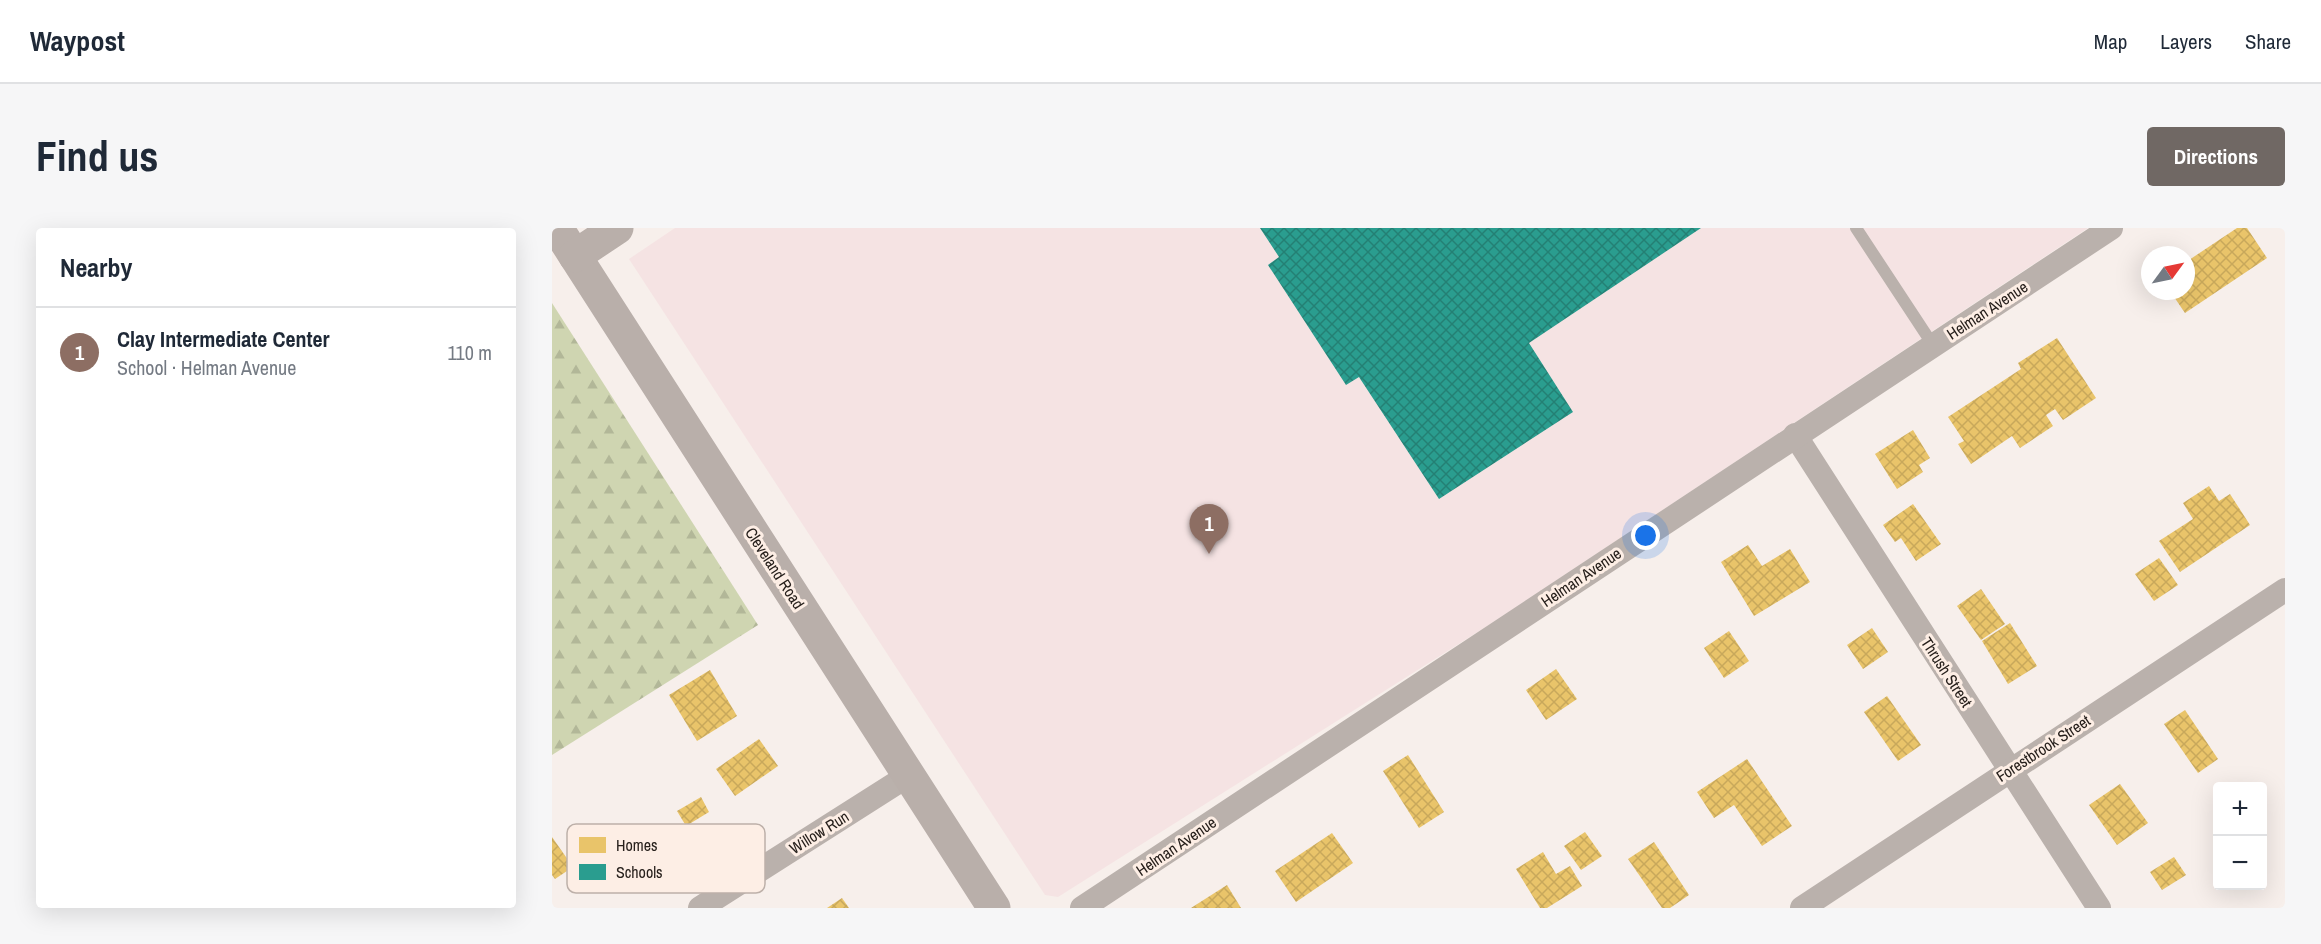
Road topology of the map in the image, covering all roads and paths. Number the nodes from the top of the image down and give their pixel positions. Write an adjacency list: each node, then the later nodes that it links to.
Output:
1 (557, 228): 5 (main road, Cleveland Road)
2 (617, 228): 5 (main road)
3 (1856, 228): 6 (lane)
4 (2111, 228): 6 (street, Helman Avenue)
5 (575, 256): 10 (main road, Cleveland Road)
6 (1933, 345): 7 (street, Helman Avenue)
7 (1796, 435): 9 (street, Thrush Street); 15 (street, Helman Avenue)
8 (2285, 590): 9 (street, Forestbrook Street)
9 (2009, 770): 16 (street, Forestbrook Street); 17 (street, Thrush Street)
10 (909, 775): 11 (street, Willow Run); 14 (main road, Cleveland Road)
11 (765, 867)
12 (724, 893): 13 (street, Willow Run)
13 (700, 908)
14 (994, 908)
15 (1082, 908)
16 (1802, 908)
17 (2099, 908)

